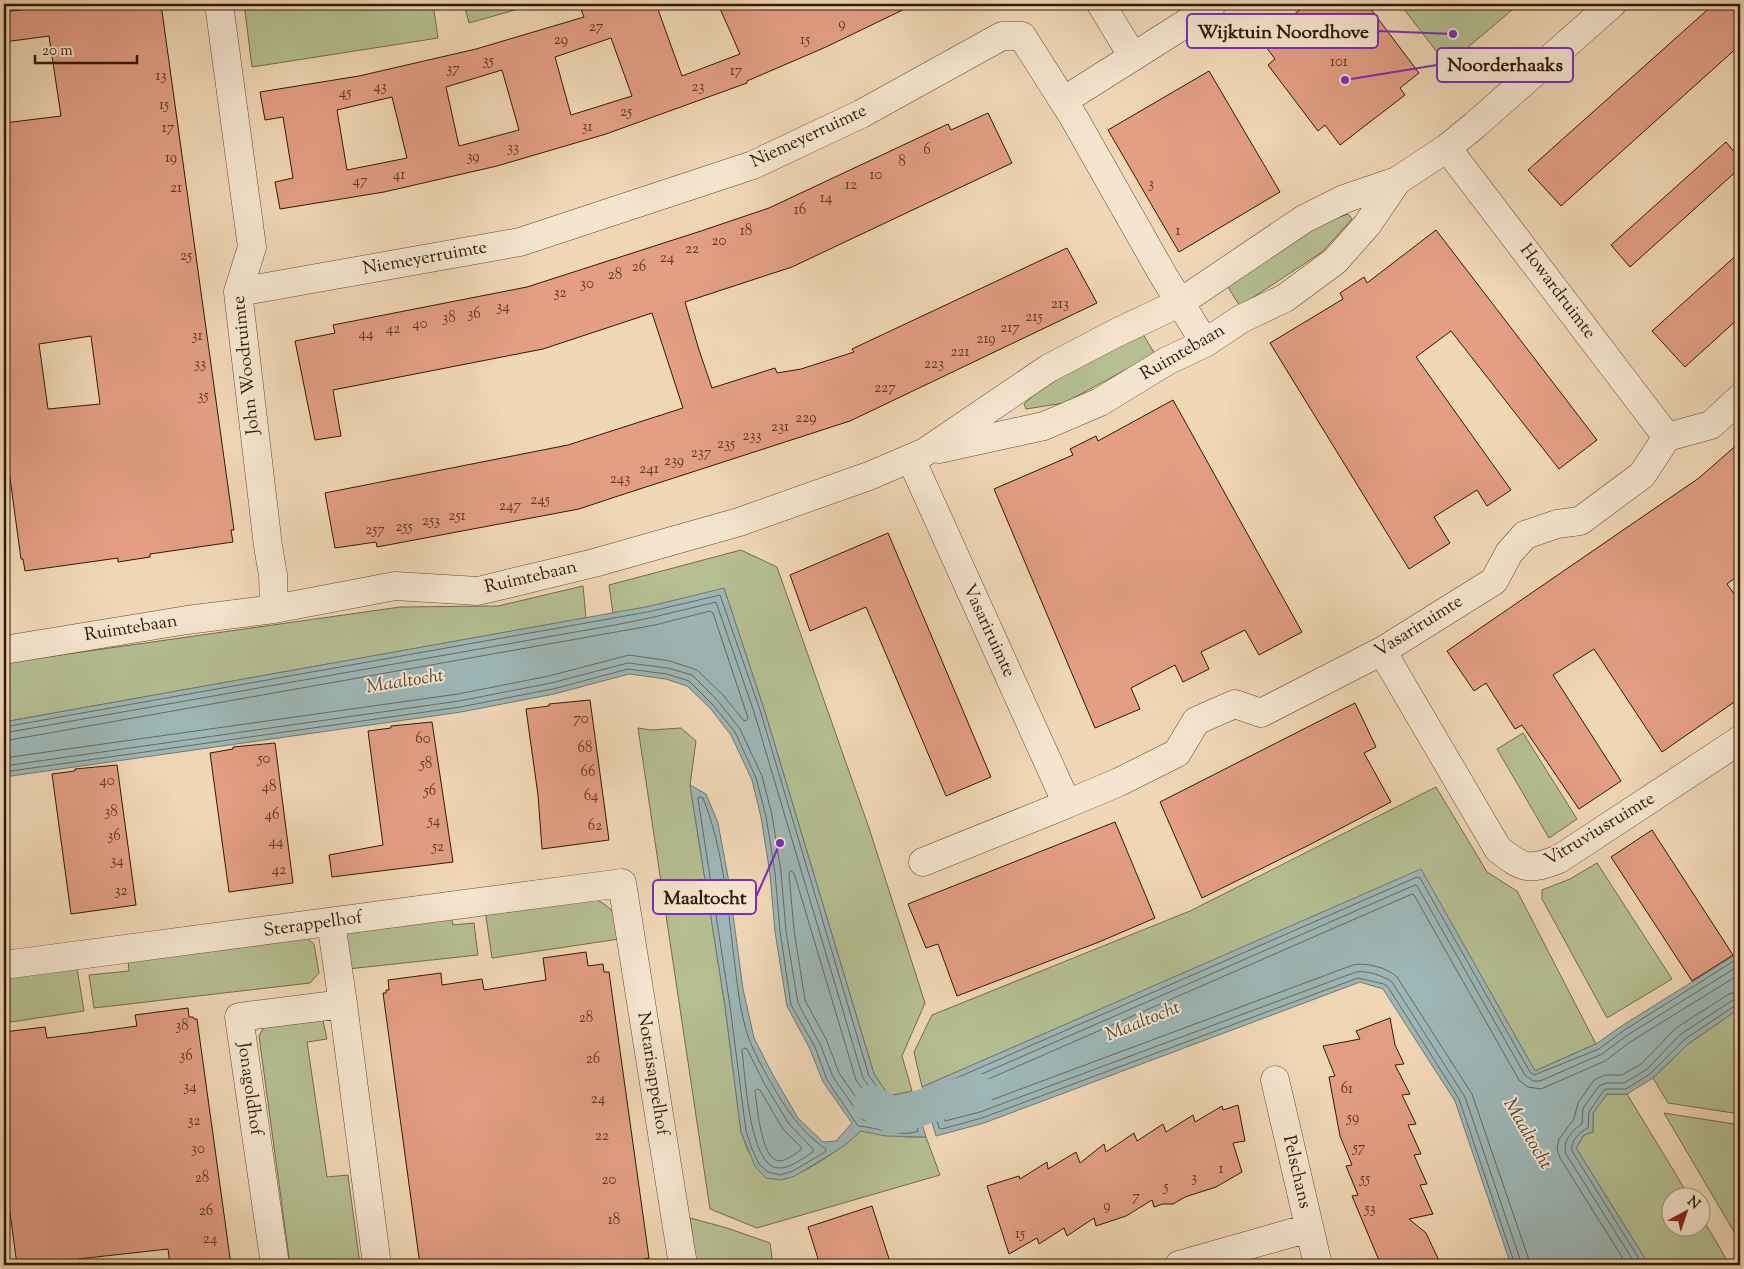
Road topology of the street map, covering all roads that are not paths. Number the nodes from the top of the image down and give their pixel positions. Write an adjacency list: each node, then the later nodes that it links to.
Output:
1 (219, 4): 9 (street, John Woodruimte)
2 (1101, 4): 5 (street)
3 (1212, 4): 5 (street)
4 (1612, 4): 7 (street, Ruimtebaan)
5 (1132, 57): 6 (street)
6 (1063, 101): 9 (street, Niemeyerruimte); 10 (street, Niemeyerruimte)
7 (1447, 148): 8 (street, Ruimtebaan); 13 (street, Howardruimte)
8 (1397, 181): 10 (street, Ruimtebaan); 11 (street, Ruimtebaan)
9 (238, 292): 15 (street, John Woodruimte)
10 (1181, 302): 11 (street, Niemeyerruimte); 14 (street, Ruimtebaan)
11 (1205, 343): 14 (street, Ruimtebaan)
12 (1740, 398): 13 (street)
13 (1667, 436): 17 (street, Vasariruimte)
14 (918, 455): 15 (street, Ruimtebaan); 19 (street, Vasariruimte)
15 (274, 609): 16 (street, Ruimtebaan)
16 (4, 650)
17 (1382, 651): 18 (street, Vitruviusruimte); 19 (street, Vasariruimte)
18 (1740, 740)
19 (1067, 804): 20 (street, Vasariruimte)
20 (923, 862)
21 (622, 883): 22 (street, Sterappelhof); 29 (street, Notarisappelhof)
22 (331, 922): 23 (street, Sterappelhof); 24 (street)
23 (4, 965)
24 (343, 1004): 27 (street, Jonagoldhof); 28 (street)
25 (1274, 1080): 26 (street, Pelschans)
26 (1309, 1228): 30 (street); 31 (street, Pelschans)
27 (275, 1265)
28 (377, 1265)
29 (683, 1265)
30 (1179, 1265)
31 (1318, 1265)

